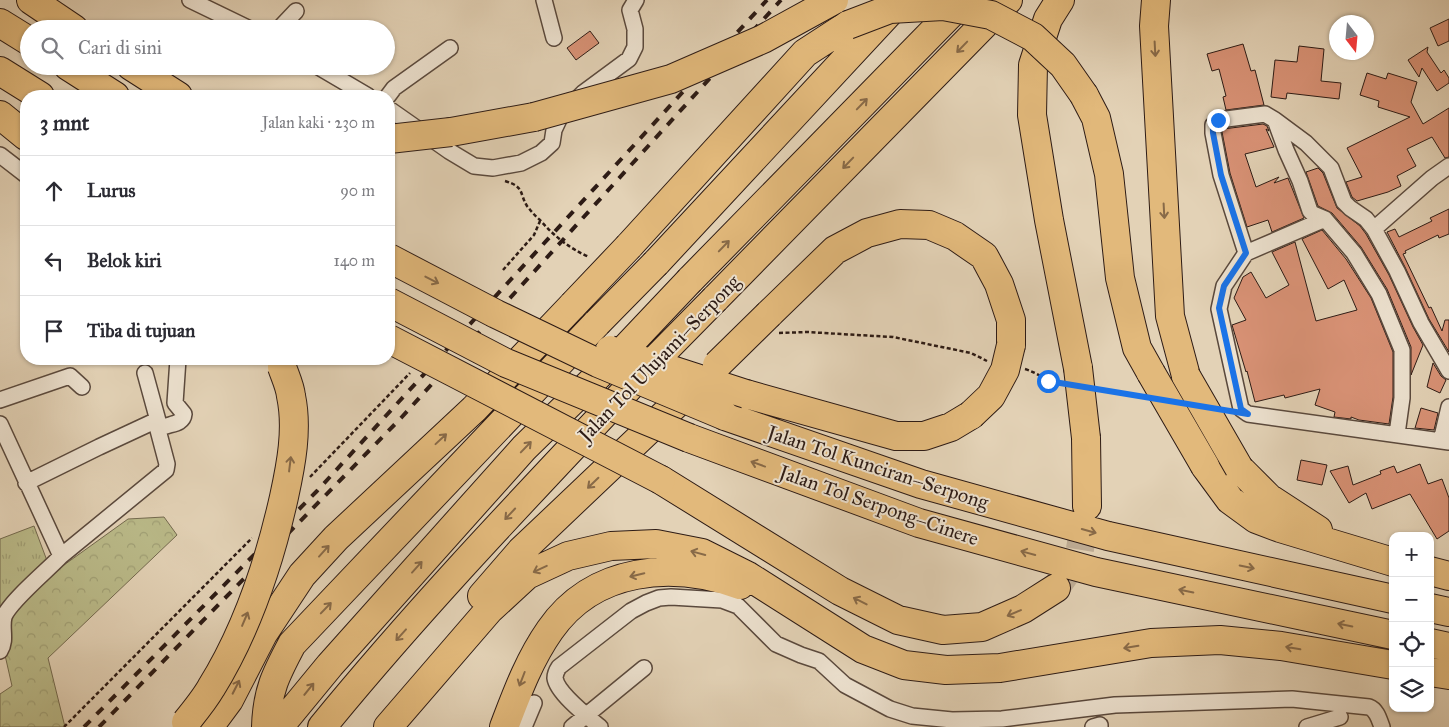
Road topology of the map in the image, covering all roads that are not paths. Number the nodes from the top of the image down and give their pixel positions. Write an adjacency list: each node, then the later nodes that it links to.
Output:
1 (31, 0): 12 (highway)
2 (190, 0): 13 (street)
3 (544, 0): 17 (street)
4 (834, 0): 33 (highway, bridge)
5 (900, 0): 80 (highway, one-way to 5, bridge)
6 (964, 0): 81 (highway, Jalan Tol Ulujami–Serpong, one-way to 6, bridge)
7 (1008, 0): 82 (highway, Jalan Tol Ulujami–Serpong, one-way to 82, bridge)
8 (1060, 0): 56 (highway, bridge)
9 (1156, 0): 57 (highway, one-way to 57, bridge)
10 (631, 3): 28 (street)
11 (296, 11): 14 (street)
12 (61, 20)
13 (231, 20)
14 (288, 20)
15 (0, 23): 16 (highway)
16 (20, 35)
17 (554, 38)
18 (450, 48): 27 (street)
19 (0, 71): 23 (highway)
20 (82, 75): 24 (highway)
21 (145, 75): 25 (highway)
22 (332, 75): 26 (street)
23 (30, 90)
24 (106, 90)
25 (169, 90)
26 (358, 90)
27 (392, 90)
28 (395, 113)
29 (0, 115): 31 (highway); 32 (highway)
30 (1275, 120): 37 (street); 38 (street); 39 (street)
31 (20, 127)
32 (20, 131)
33 (395, 138)
34 (0, 155): 36 (street)
35 (1449, 166): 38 (street)
36 (20, 170)
37 (1325, 219): 39 (street); 53 (street)
38 (1374, 229): 46 (street)
39 (1246, 253): 53 (street)
40 (395, 261): 42 (highway, Jalan Tol Kunciran–Serpong, one-way to 42, bridge)
41 (395, 305): 67 (highway, Jalan Tol Serpong–Cinere, one-way to 41, bridge)
42 (496, 314): 63 (highway, Jalan Tol Kunciran–Serpong, one-way to 63, bridge); 78 (highway, one-way to 78, bridge)
43 (395, 342): 62 (highway, one-way to 43, bridge)
44 (178, 365): 52 (street)
45 (281, 365): 79 (highway, one-way to 45, bridge)
46 (1449, 371)
47 (145, 373): 52 (street)
48 (82, 387): 49 (street)
49 (0, 400)
50 (1449, 407): 54 (street)
51 (0, 424): 55 (street)
52 (158, 424): 55 (street); 58 (street)
53 (1397, 434): 54 (street)
54 (1445, 441)
55 (26, 483): 58 (street)
56 (1087, 506)
57 (1356, 552): 59 (highway); 79 (highway, one-way to 57, bridge)
58 (61, 556): 70 (street)
59 (1389, 561)
60 (1434, 573): 61 (highway)
61 (1449, 576)
62 (1056, 588)
63 (1389, 599)
64 (786, 601): 71 (highway, one-way to 64); 78 (highway, one-way to 78); 83 (highway, one-way to 83)
65 (1434, 609): 66 (highway)
66 (1449, 612)
67 (1389, 634)
68 (1434, 644): 69 (highway)
69 (1449, 647)
70 (0, 651)
71 (1389, 664)
72 (644, 668): 76 (street)
73 (1434, 673): 74 (highway)
74 (1449, 675)
75 (534, 703): 84 (street)
76 (586, 715): 85 (street); 86 (street); 90 (street)
77 (1340, 717): 89 (street)
78 (392, 722)
79 (192, 725)
80 (266, 727)
81 (279, 727)
82 (322, 727)
83 (504, 727)
84 (524, 727)
85 (572, 727)
86 (600, 727)
87 (1093, 727): 88 (street)
88 (1100, 727)
89 (1307, 727)
90 (1382, 727)

